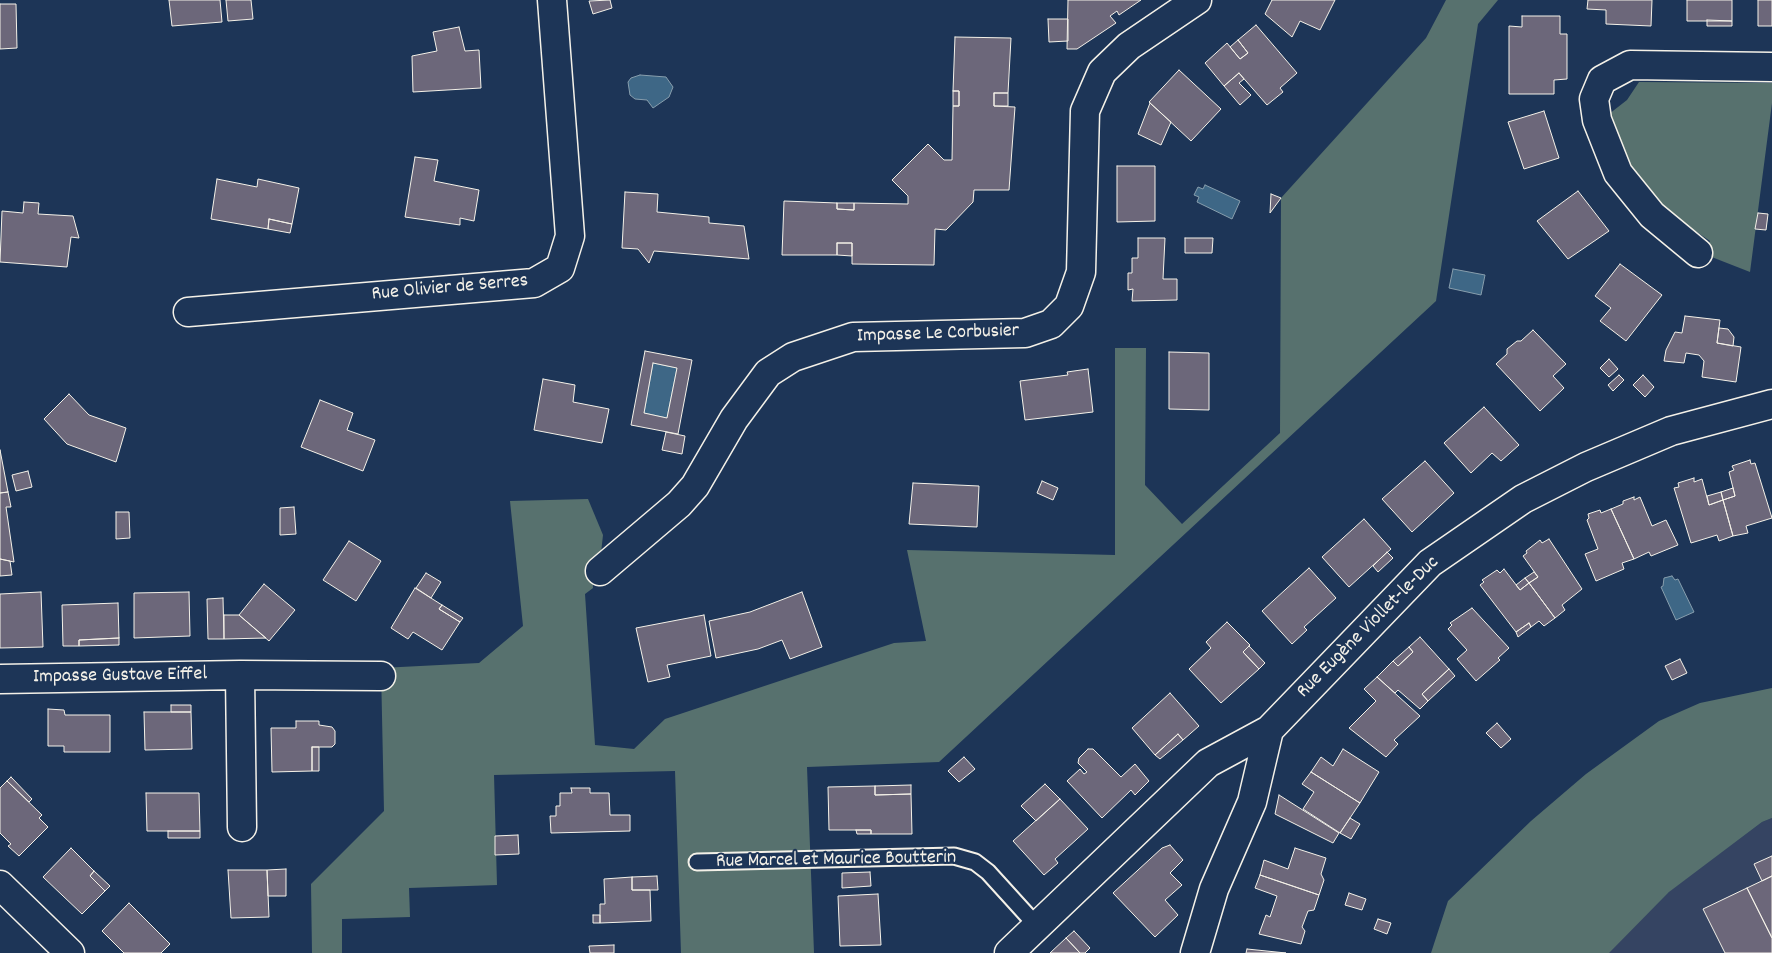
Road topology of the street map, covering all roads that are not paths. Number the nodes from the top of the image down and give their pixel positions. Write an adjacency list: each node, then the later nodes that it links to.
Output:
1 (552, 0): 5 (street, Rue Olivier de Serres)
2 (1197, 0): 7 (street, Impasse Le Corbusier)
3 (1772, 67): 4 (street)
4 (1698, 253)
5 (188, 312)
6 (1772, 404): 11 (street, Rue Eugène Viollet-le-Duc)
7 (600, 571)
8 (240, 675): 9 (street, Impasse Gustave Eiffel); 10 (street, Impasse Gustave Eiffel); 12 (street)
9 (381, 676)
10 (0, 679)
11 (1269, 730): 15 (street); 18 (street)
12 (242, 827)
13 (697, 862): 15 (lane, Rue Marcel et Maurice Boutterin)
14 (0, 885): 16 (street)
15 (1037, 926): 17 (street)
16 (70, 953)
17 (1009, 953)
18 (1194, 953)

